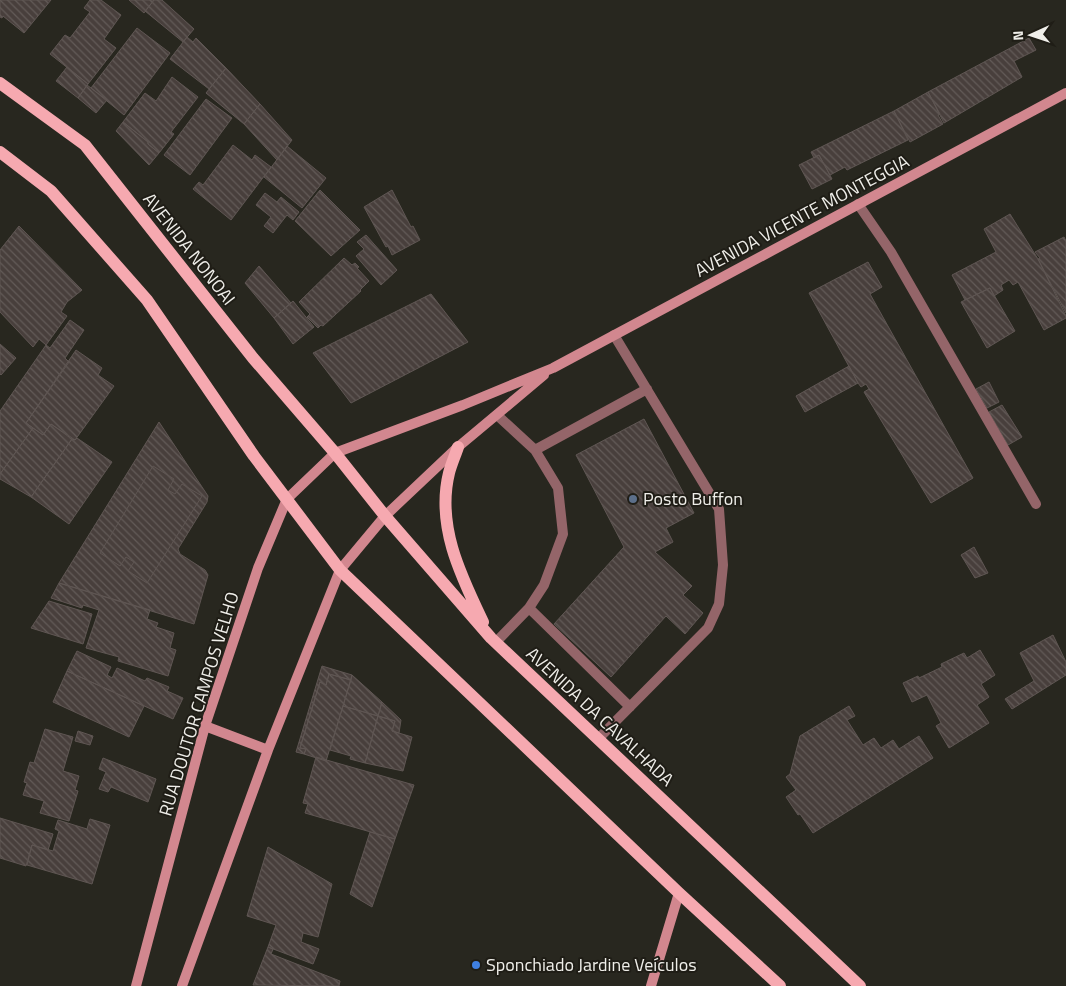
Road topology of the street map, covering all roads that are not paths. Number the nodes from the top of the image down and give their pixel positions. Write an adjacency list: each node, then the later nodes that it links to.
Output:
1 (0, 83): 11 (main road, AVENIDA NONOAI)
2 (1066, 93): 4 (main road, AVENIDA VICENTE MONTEGGIA)
3 (0, 152): 12 (main road)
4 (858, 204): 5 (main road, AVENIDA VICENTE MONTEGGIA); 13 (lane)
5 (614, 335): 6 (main road, AVENIDA VICENTE MONTEGGIA); 7 (lane)
6 (553, 368): 8 (main road, AVENIDA VICENTE MONTEGGIA); 11 (main road, AVENIDA VICENTE MONTEGGIA)
7 (647, 389): 10 (lane); 18 (lane)
8 (497, 415): 9 (main road, AVENIDA VICENTE MONTEGGIA); 10 (lane)
9 (458, 448): 14 (main road, AVENIDA VICENTE MONTEGGIA); 17 (main road)
10 (535, 450): 16 (lane)
11 (335, 454): 12 (main road, RUA DOUTOR CAMPOS VELHO); 14 (main road, AVENIDA DA CAVALHADA)
12 (287, 499): 15 (main road); 19 (main road, RUA DOUTOR CAMPOS VELHO)
13 (1036, 504)
14 (385, 516): 15 (main road, AVENIDA VICENTE MONTEGGIA); 17 (main road, AVENIDA DA CAVALHADA)
15 (340, 570): 21 (main road); 22 (main road)
16 (529, 608): 17 (lane); 18 (lane)
17 (493, 640): 20 (main road, AVENIDA DA CAVALHADA)
18 (630, 707): 20 (lane)
19 (205, 726): 21 (main road); 23 (main road, RUA DOUTOR CAMPOS VELHO)
20 (598, 739): 27 (main road, AVENIDA DA CAVALHADA)
21 (268, 750): 24 (main road)
22 (679, 892): 25 (main road); 26 (main road)
23 (136, 986)
24 (182, 986)
25 (651, 986)
26 (780, 986)
27 (860, 986)

